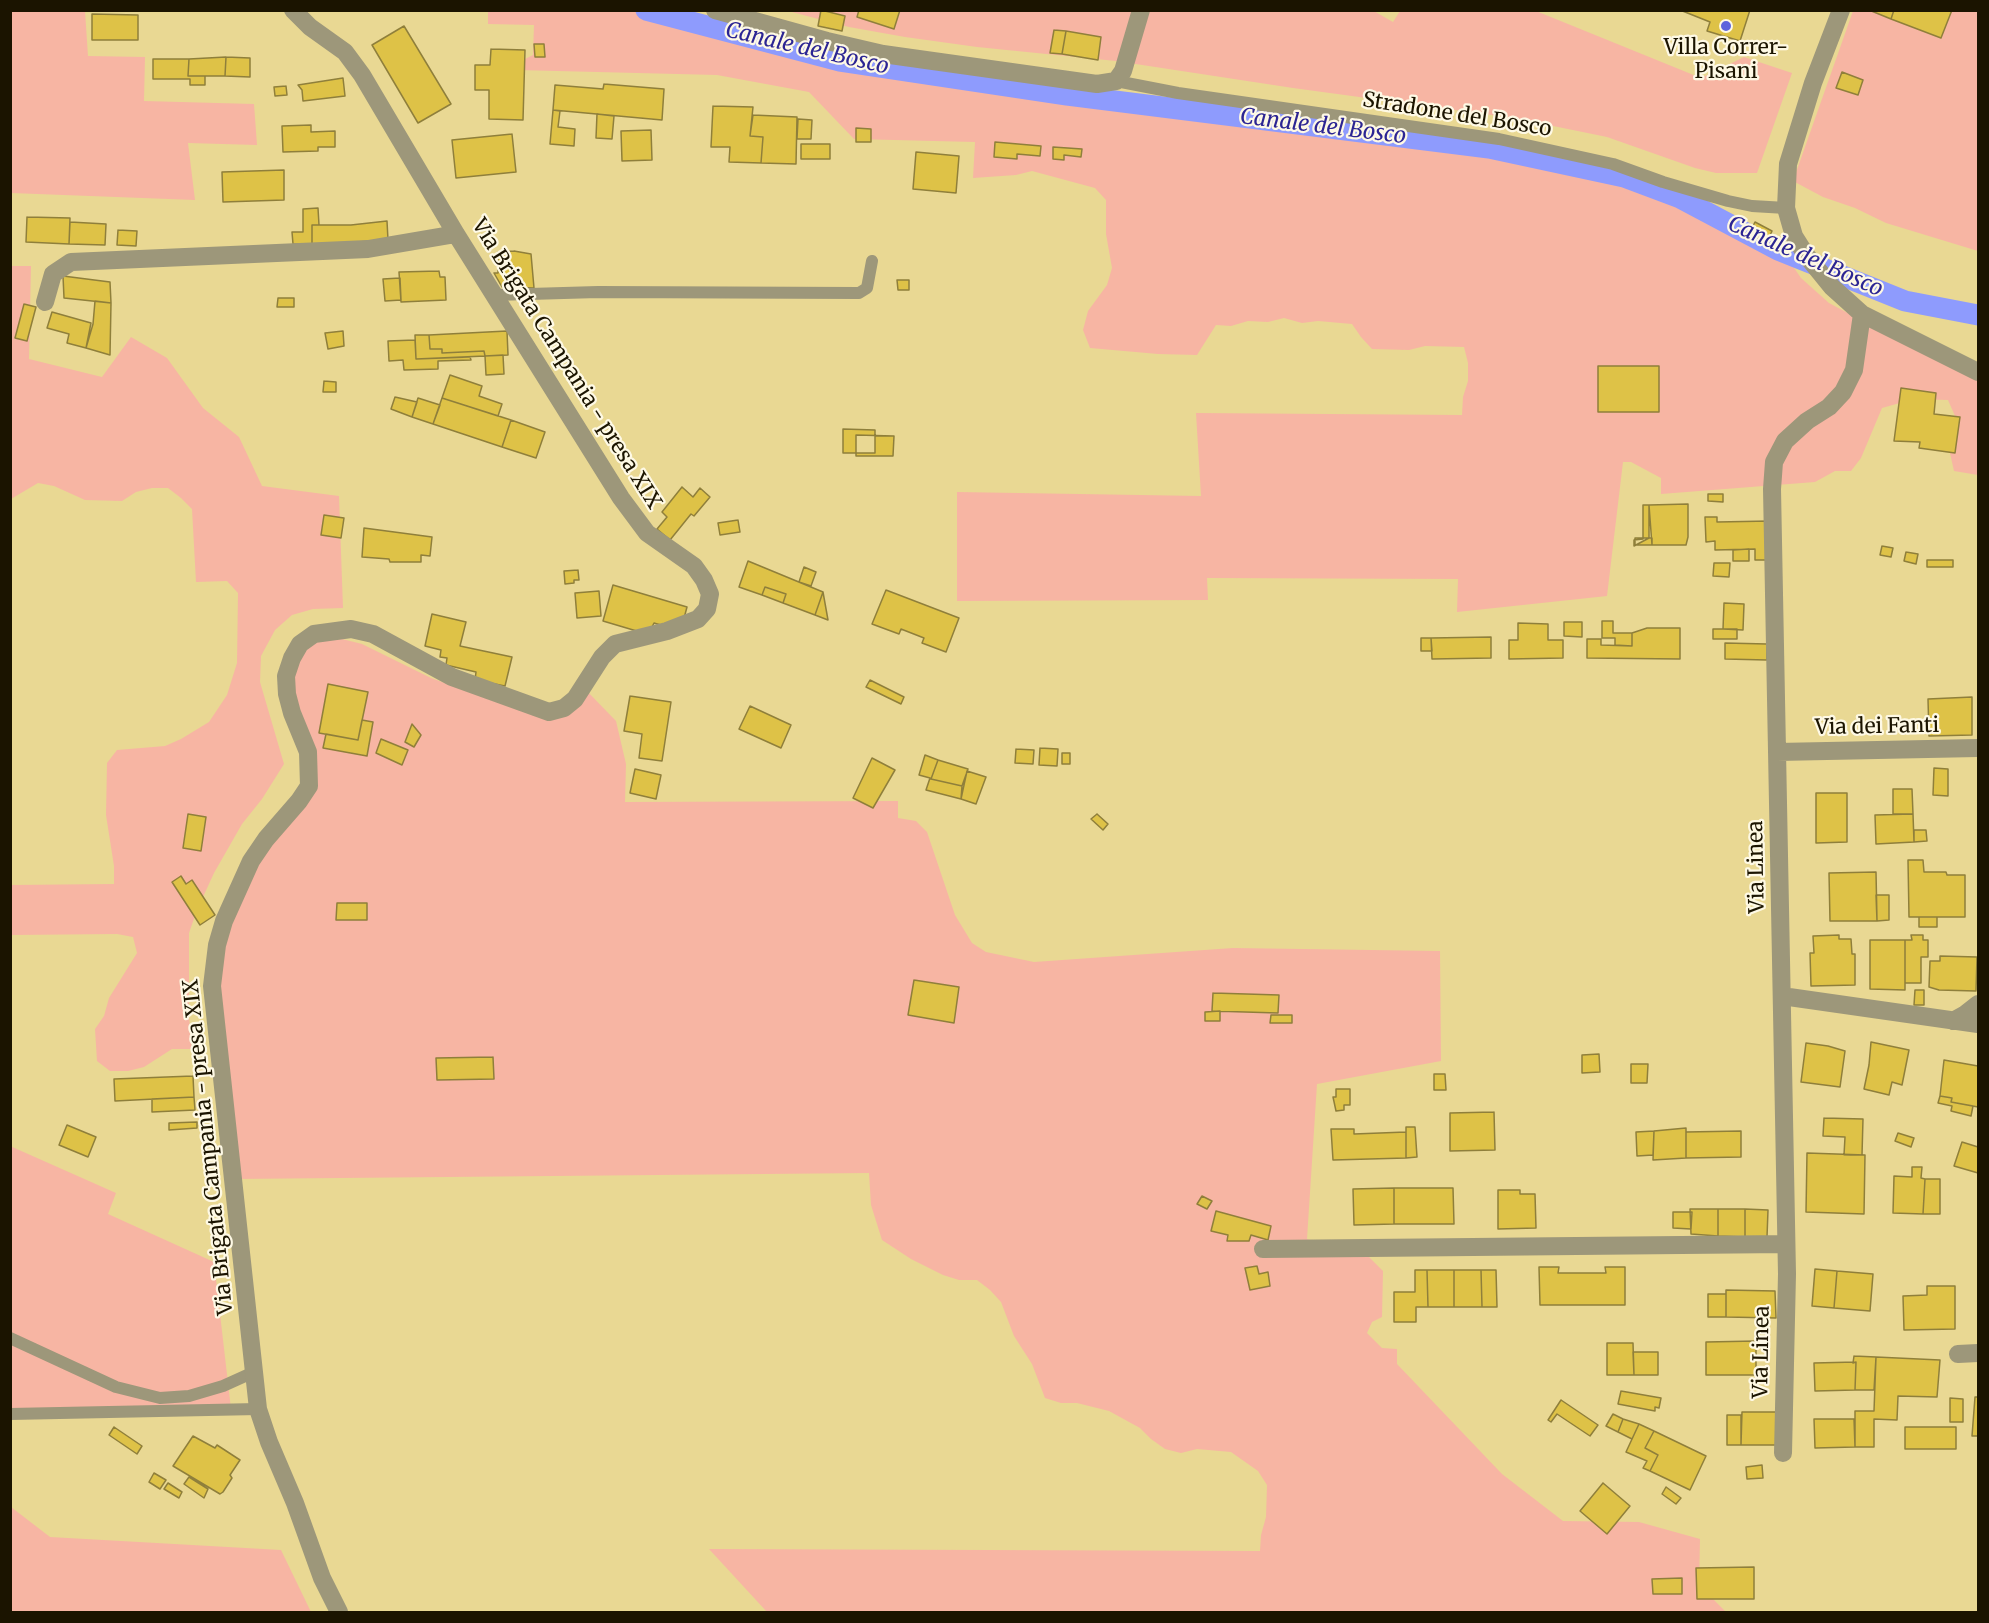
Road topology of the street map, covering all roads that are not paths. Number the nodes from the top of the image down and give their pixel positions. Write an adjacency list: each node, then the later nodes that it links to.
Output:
1 (293, 10): 7 (street, Via Brigata Campania - presa XIX)
2 (715, 10): 5 (street)
3 (1141, 10): 5 (street)
4 (1841, 10): 6 (street)
5 (1116, 81): 6 (lane, Stradone del Bosco)
6 (1786, 208): 11 (street)
7 (456, 234): 9 (street, Via Brigata Campania - presa XIX); 10 (street)
8 (872, 261): 9 (lane)
9 (495, 295): 24 (street, Via Brigata Campania - presa XIX)
10 (45, 302)
11 (1862, 314): 12 (street); 14 (street, Via Linea)
12 (1978, 372)
13 (1978, 748): 14 (street, Via dei Fanti)
14 (1777, 752): 15 (street, Via Linea)
15 (1782, 996): 17 (street); 19 (street, Via Linea)
16 (1978, 1004): 17 (street)
17 (1953, 1021): 18 (street)
18 (1978, 1024)
19 (1786, 1244): 20 (street); 27 (street, Via Linea)
20 (1263, 1249)
21 (10, 1338): 24 (lane)
22 (1978, 1353): 23 (street)
23 (1958, 1354)
24 (254, 1372): 25 (street, Via Brigata Campania - presa XIX)
25 (258, 1409): 26 (lane); 28 (street, Via Brigata Campania - presa XIX)
26 (10, 1414)
27 (1783, 1453)
28 (339, 1612)

